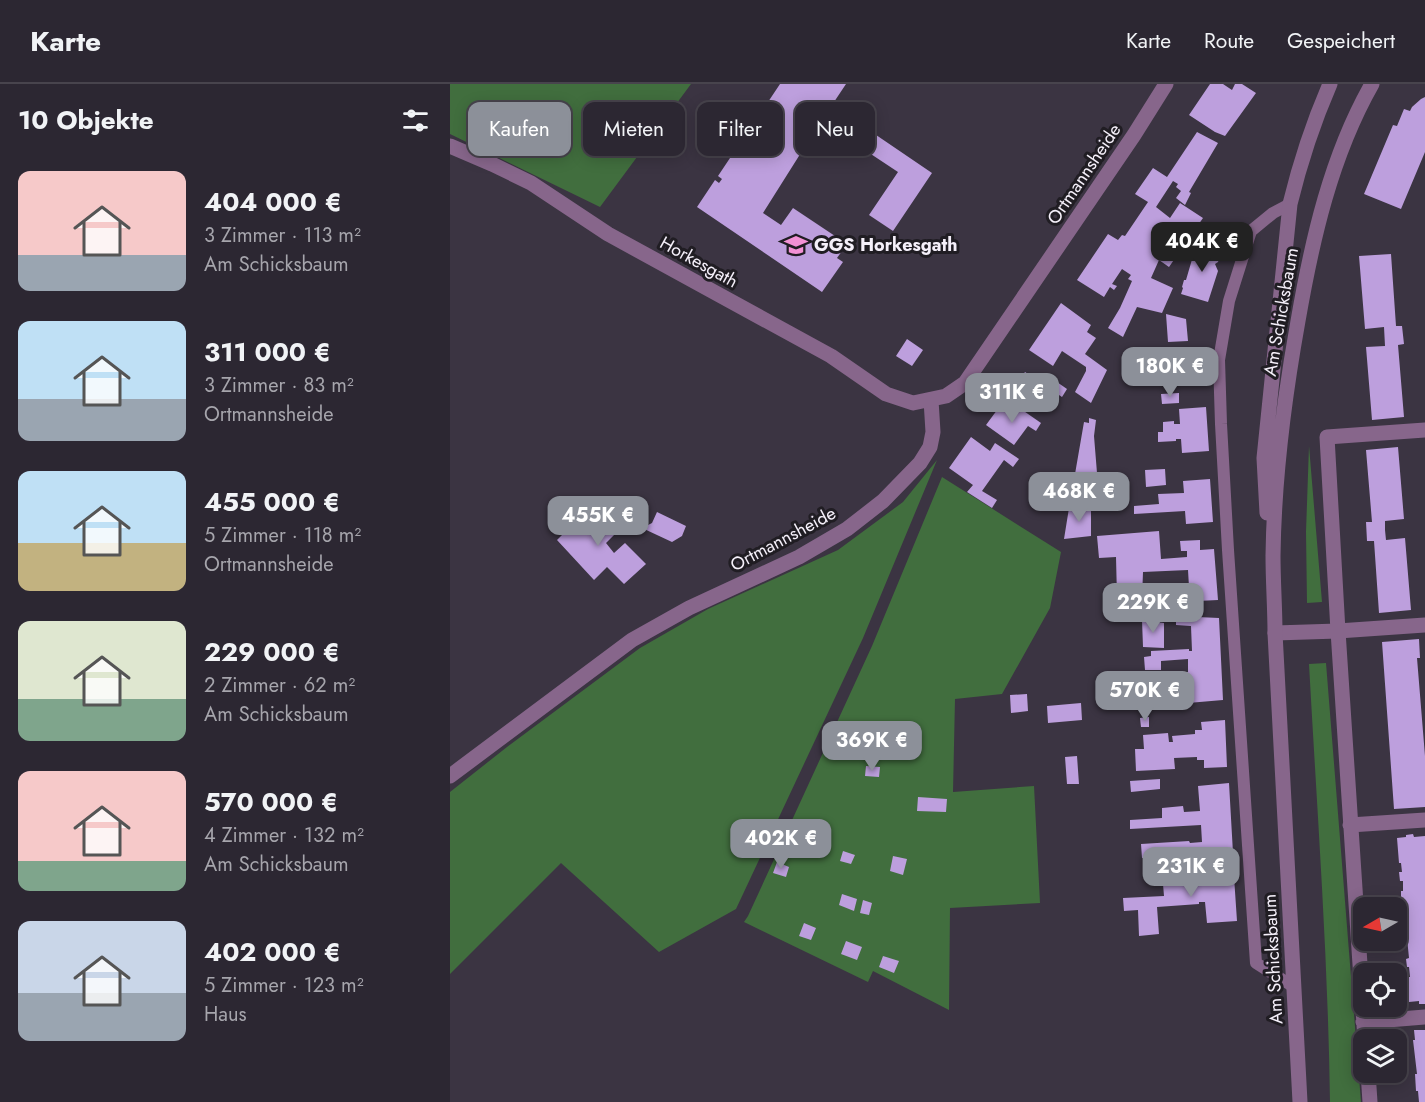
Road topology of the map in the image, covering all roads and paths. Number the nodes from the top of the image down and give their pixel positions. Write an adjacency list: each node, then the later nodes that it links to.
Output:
1 (1166, 84): 6 (street, Ortmannsheide)
2 (1330, 84): 5 (street, Am Schicksbaum)
3 (1372, 84): 8 (street, Am Schicksbaum)
4 (450, 146): 6 (street, Horkesgath)
5 (1290, 204): 8 (street, Am Schicksbaum); 15 (lane)
6 (931, 400): 12 (street, Ortmannsheide)
7 (1425, 430): 10 (street)
8 (1273, 557): 11 (street, Am Schicksbaum)
9 (1425, 626): 10 (street)
10 (1338, 631): 11 (street); 14 (street)
11 (1275, 633): 15 (street, Am Schicksbaum)
12 (450, 776)
13 (1425, 820): 14 (street)
14 (1350, 825): 17 (street)
15 (1294, 987): 20 (street, Am Schicksbaum)
16 (1425, 1017): 17 (street)
17 (1363, 1022): 18 (street)
18 (1364, 1029)
19 (1369, 1083): 21 (street)
20 (1300, 1102)
21 (1370, 1102)

